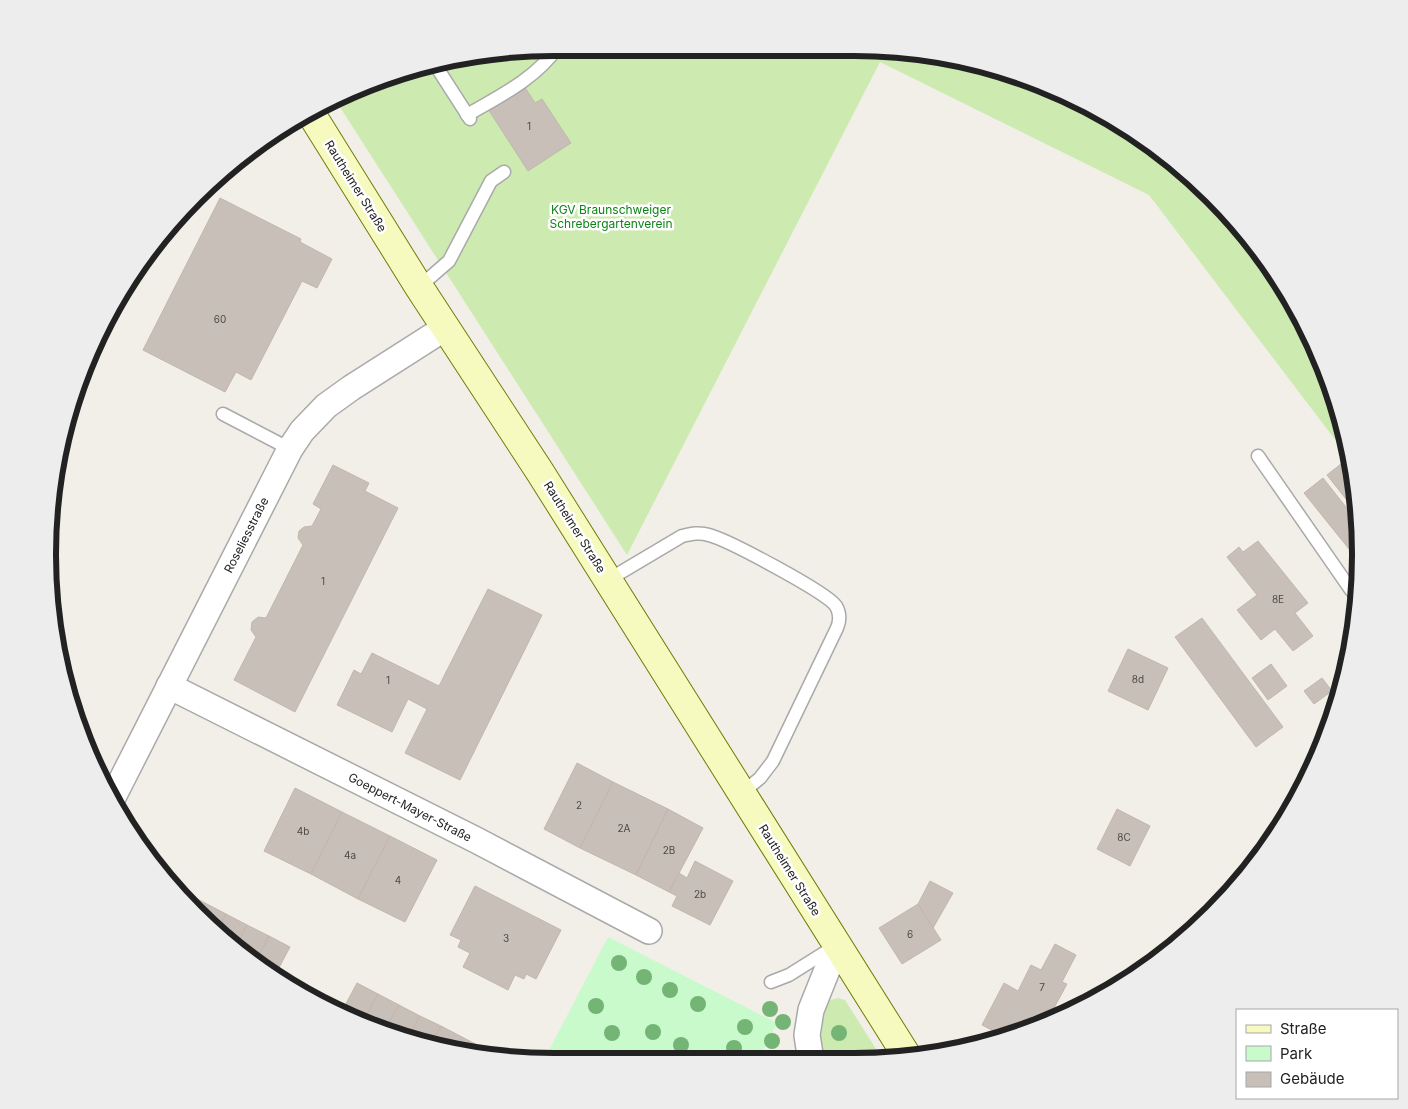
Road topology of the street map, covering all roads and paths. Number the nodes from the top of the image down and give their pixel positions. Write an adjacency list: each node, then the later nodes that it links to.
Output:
1 (551, 56): 2 (lane)
2 (438, 70)
3 (314, 118): 5 (main road, Rautheimer Straße)
4 (504, 172): 5 (lane)
5 (419, 287): 6 (main road, Rautheimer Straße)
6 (445, 328): 8 (street, Roseliesstraße); 10 (main road, Rautheimer Straße)
7 (223, 414): 8 (lane)
8 (290, 449): 12 (street, Roseliesstraße)
9 (1258, 456): 11 (lane)
10 (608, 580): 14 (main road, Rautheimer Straße); 14 (lane)
11 (1351, 590)
12 (169, 686): 13 (street, Roseliesstraße); 15 (street, Goeppert-Mayer-Straße)
13 (116, 791)
14 (742, 793): 16 (main road, Rautheimer Straße)
15 (649, 931)
16 (837, 945): 17 (lane); 18 (main road, Rautheimer Straße); 19 (street)
17 (771, 982)
18 (903, 1050)
19 (810, 1053)

